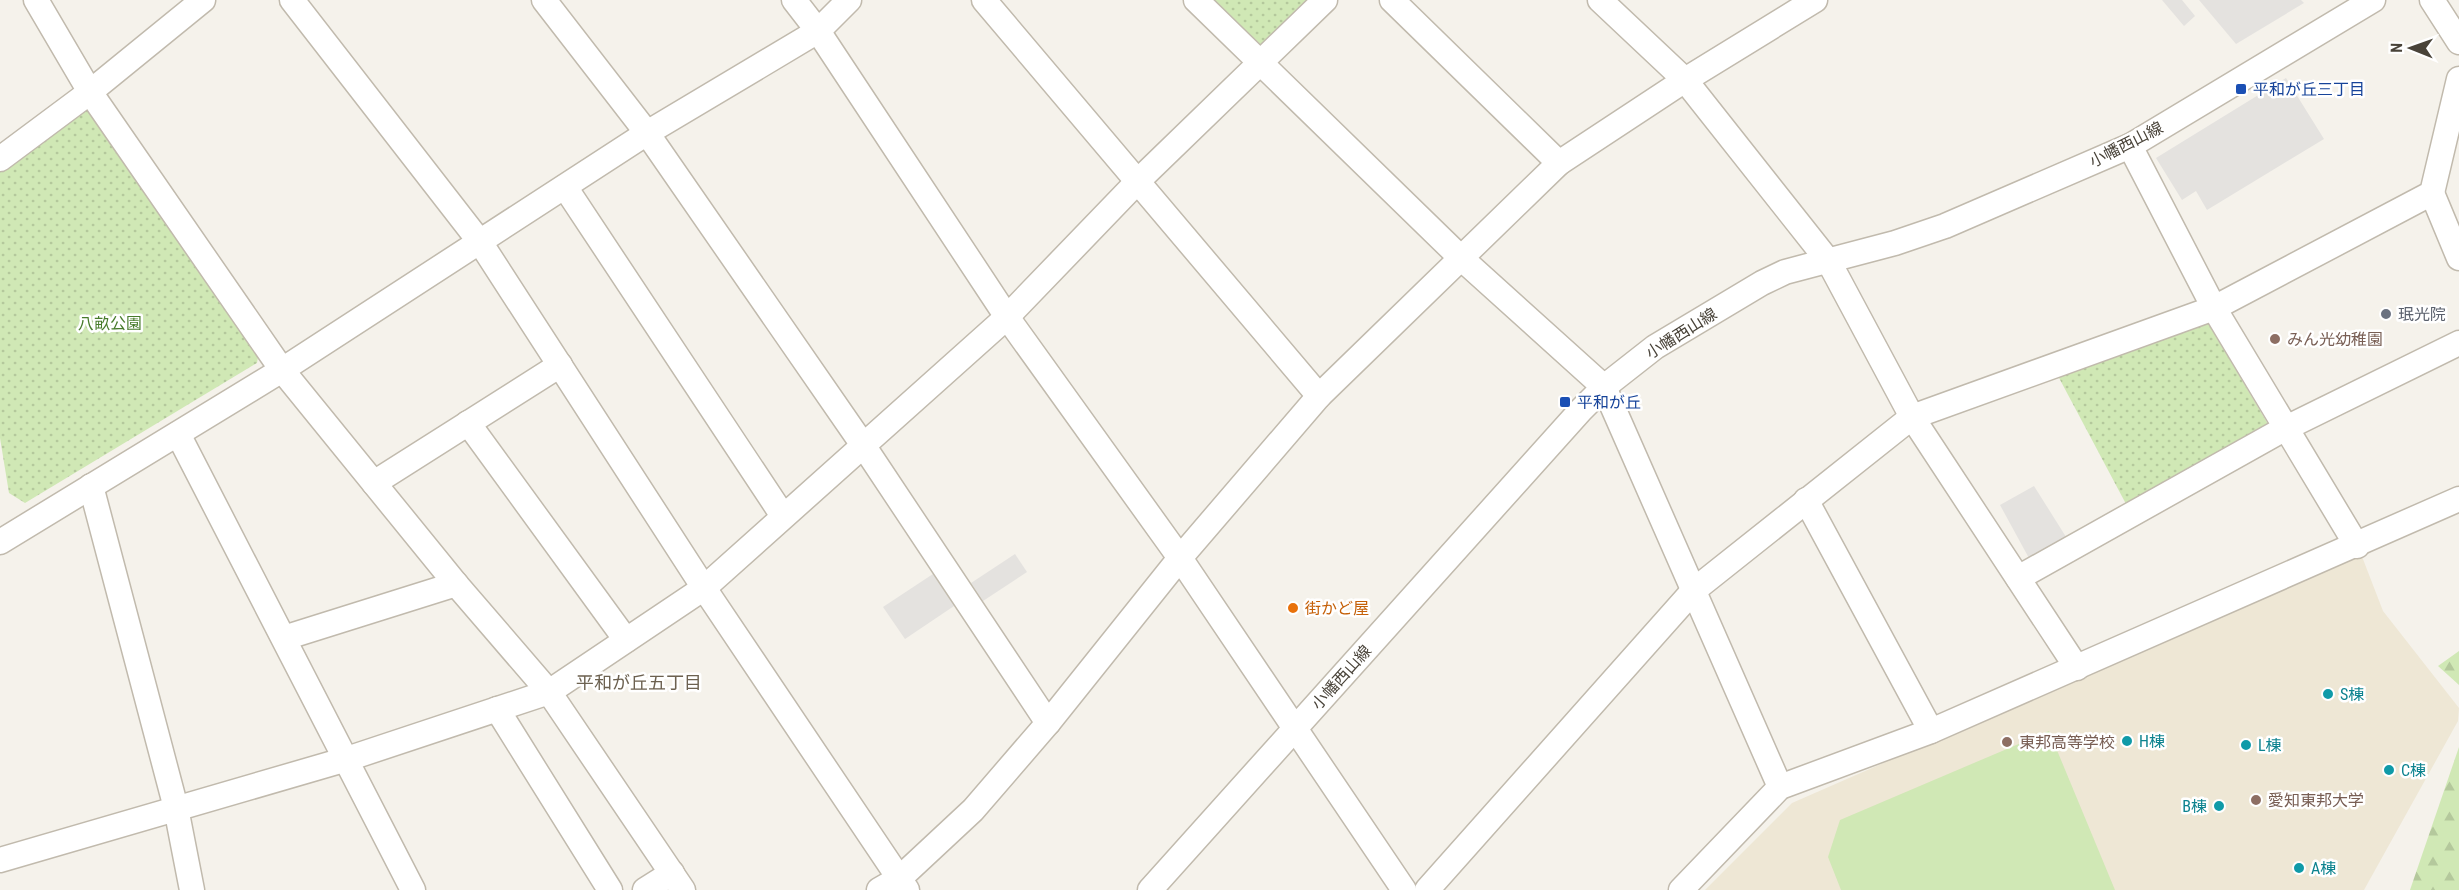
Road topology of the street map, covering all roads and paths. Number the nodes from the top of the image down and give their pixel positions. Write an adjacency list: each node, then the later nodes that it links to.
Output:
1 (36, 0): 21 (street)
2 (203, 0): 21 (street)
3 (292, 0): 29 (street)
4 (544, 0): 22 (street)
5 (794, 0): 16 (street)
6 (849, 0): 16 (street)
7 (984, 0): 26 (street)
8 (1196, 0): 18 (street)
9 (1325, 0): 18 (street)
10 (1392, 0): 25 (street)
11 (1600, 0): 20 (street)
12 (1815, 0): 20 (street)
13 (2373, 0): 15 (street, 小幡西山線)
14 (2432, 0): 17 (street)
15 (2347, 6): 23 (street, 小幡西山線)
16 (818, 31): 22 (street); 34 (street)
17 (2459, 42)
18 (1261, 62): 26 (street); 30 (street)
19 (2459, 79): 28 (street)
20 (1685, 80): 25 (street); 32 (street)
21 (90, 92): 24 (street); 37 (street)
22 (647, 133): 27 (street); 44 (street)
23 (2130, 146): 32 (street, 小幡西山線); 33 (street)
24 (0, 159)
25 (1559, 163): 30 (street)
26 (1138, 180): 34 (street); 39 (street)
27 (565, 187): 29 (street); 49 (street)
28 (2432, 193): 31 (street); 33 (street)
29 (480, 242): 36 (street); 37 (street)
30 (1461, 258): 38 (street); 39 (street)
31 (2459, 258)
32 (1829, 262): 38 (street, 小幡西山線); 40 (street)
33 (2214, 308): 40 (street); 42 (street)
34 (1007, 317): 44 (street); 52 (street)
35 (2459, 343): 42 (street)
36 (560, 365): 41 (street); 55 (street)
37 (282, 370): 43 (street); 45 (street)
38 (1604, 387): 56 (street); 63 (street, 小幡西山線)
39 (1319, 396): 52 (street)
40 (1912, 417): 48 (street); 53 (street)
41 (468, 423): 45 (street); 58 (street)
42 (2284, 429): 51 (street); 53 (street)
43 (177, 434): 46 (street); 57 (street)
44 (863, 445): 49 (street); 62 (street)
45 (374, 483): 54 (street)
46 (91, 486): 50 (street); 67 (street)
47 (2459, 499): 51 (street)
48 (1806, 500): 56 (street); 64 (street)
49 (783, 516): 55 (street)
50 (0, 542)
51 (2357, 546): 59 (street)
52 (1180, 558): 62 (street); 63 (street)
53 (2018, 578): 59 (street)
54 (456, 584): 57 (street); 60 (street)
55 (704, 588): 58 (street); 70 (street)
56 (1693, 591): 66 (street); 78 (street)
57 (284, 638): 65 (street)
58 (626, 640): 60 (street)
59 (2077, 668): 64 (street)
60 (549, 692): 61 (street); 69 (street)
61 (497, 709): 65 (street); 73 (street)
62 (1048, 723): 70 (street)
63 (1296, 728): 76 (street, 小幡西山線); 77 (street)
64 (1931, 731): 66 (street)
65 (347, 759): 67 (street); 72 (street)
66 (1780, 787): 79 (street)
67 (176, 808): 68 (street); 71 (street)
68 (0, 860)
69 (678, 881): 74 (street)
70 (904, 884): 75 (street)
71 (192, 890)
72 (413, 890)
73 (610, 890)
74 (645, 890)
75 (879, 890)
76 (1150, 890)
77 (1404, 890)
78 (1427, 890)
79 (1681, 890)

